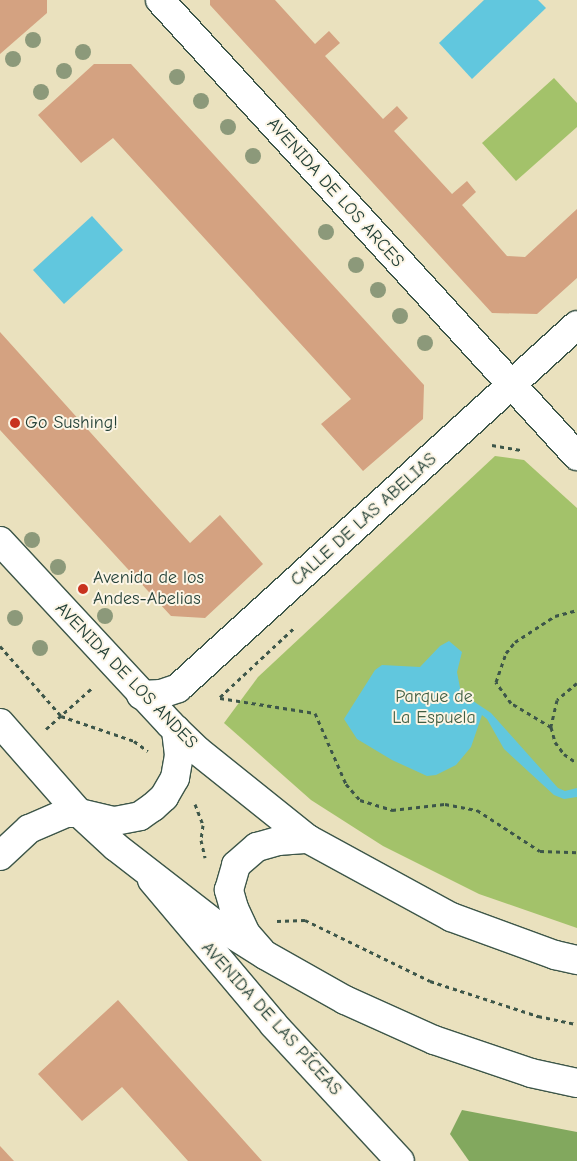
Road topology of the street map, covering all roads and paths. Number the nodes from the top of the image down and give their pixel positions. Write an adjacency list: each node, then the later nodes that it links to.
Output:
1 (160, 0): 3 (street, AVENIDA DE LOS ARCES)
2 (577, 326): 3 (street, CALLE DE LAS ABELIAS)
3 (511, 386): 4 (street, AVENIDA DE LOS ARCES); 10 (street, CALLE DE LAS ABELIAS)
4 (577, 456)
5 (0, 541): 10 (street, AVENIDA DE LOS ANDES)
6 (577, 610): 14 (path)
7 (0, 646): 12 (path)
8 (99, 681): 12 (path)
9 (577, 683): 14 (path)
10 (141, 695): 15 (street, AVENIDA DE LOS ANDES)
11 (220, 698): 22 (path)
12 (61, 716): 16 (path); 17 (path)
13 (0, 723): 20 (street)
14 (551, 727): 18 (path)
15 (176, 729): 20 (street); 21 (street, AVENIDA DE LOS ANDES)
16 (40, 734)
17 (152, 756)
18 (577, 763)
19 (191, 798): 24 (path)
20 (79, 812): 23 (street); 25 (street)
21 (308, 839): 27 (street); 28 (street, AVENIDA DE LOS ANDES)
22 (577, 852)
23 (0, 856)
24 (206, 862)
25 (146, 873): 27 (street); 31 (street, AVENIDA DE LAS PÍCEAS)
26 (268, 918): 29 (path)
27 (264, 955): 30 (street)
28 (577, 960)
29 (577, 1024)
30 (577, 1083)
31 (400, 1161)

